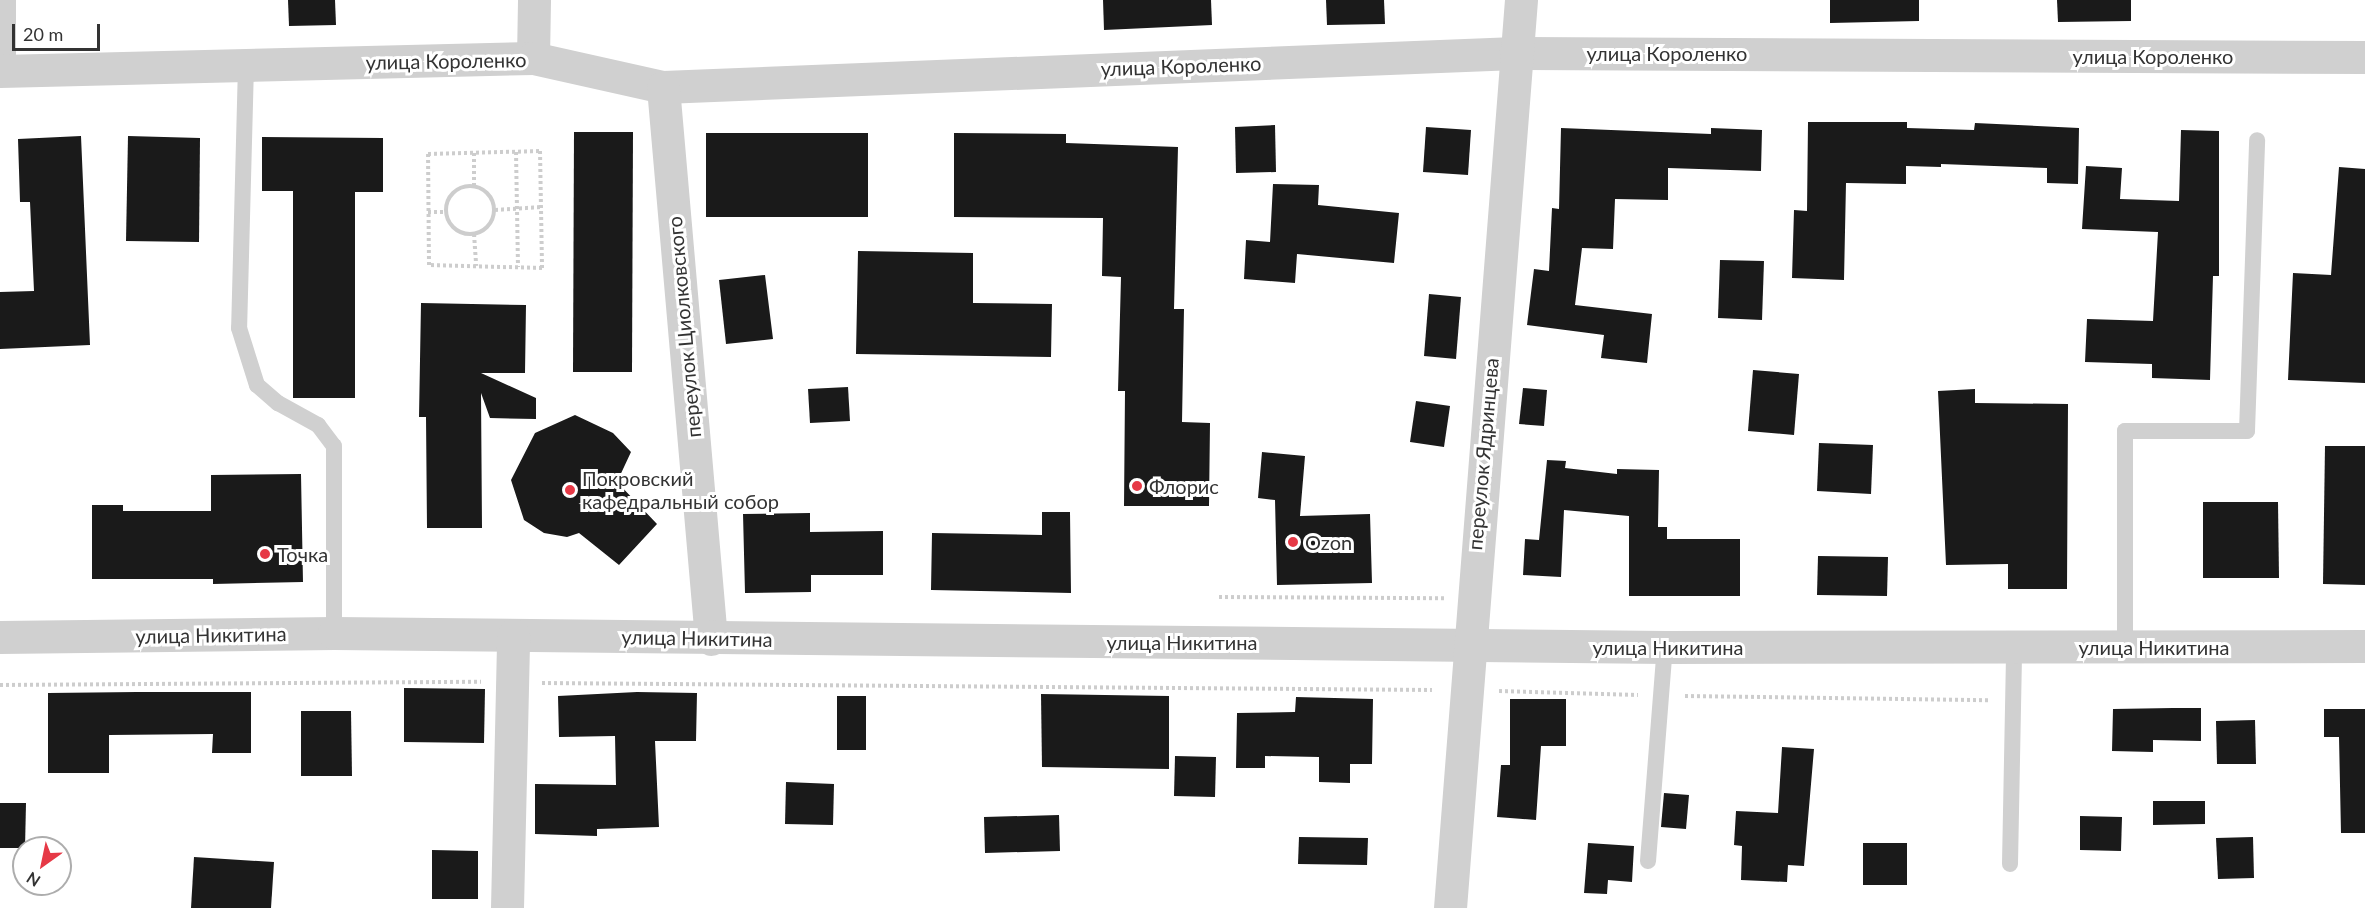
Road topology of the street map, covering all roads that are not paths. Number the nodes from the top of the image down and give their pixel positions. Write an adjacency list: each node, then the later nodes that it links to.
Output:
1 (8, 0): 8 (lane)
2 (534, 0): 6 (street)
3 (1521, 0): 4 (street, переулок Ядринцева)
4 (1515, 53): 5 (street, улица Короленко); 9 (street, улица Короленко); 15 (street, переулок Ядринцева)
5 (2365, 57)
6 (533, 58): 7 (street, улица Короленко); 9 (street, улица Короленко)
7 (246, 65): 8 (street, улица Короленко); 11 (lane)
8 (4, 71)
9 (663, 87): 14 (street, переулок Циолковского)
10 (2257, 140): 19 (lane)
11 (334, 633): 12 (street, улица Никитина); 13 (street, улица Никитина)
12 (513, 635): 14 (street, улица Никитина); 22 (street)
13 (0, 637)
14 (711, 639): 15 (street, улица Никитина)
15 (1469, 645): 17 (street, улица Никитина); 23 (street, переулок Ядринцева)
16 (2365, 646): 19 (street, улица Никитина)
17 (1665, 647): 18 (street, улица Никитина); 20 (lane)
18 (2014, 647): 19 (street, улица Никитина); 21 (lane)
19 (2124, 647)
20 (1648, 861)
21 (2010, 864)
22 (507, 908)
23 (1450, 908)

